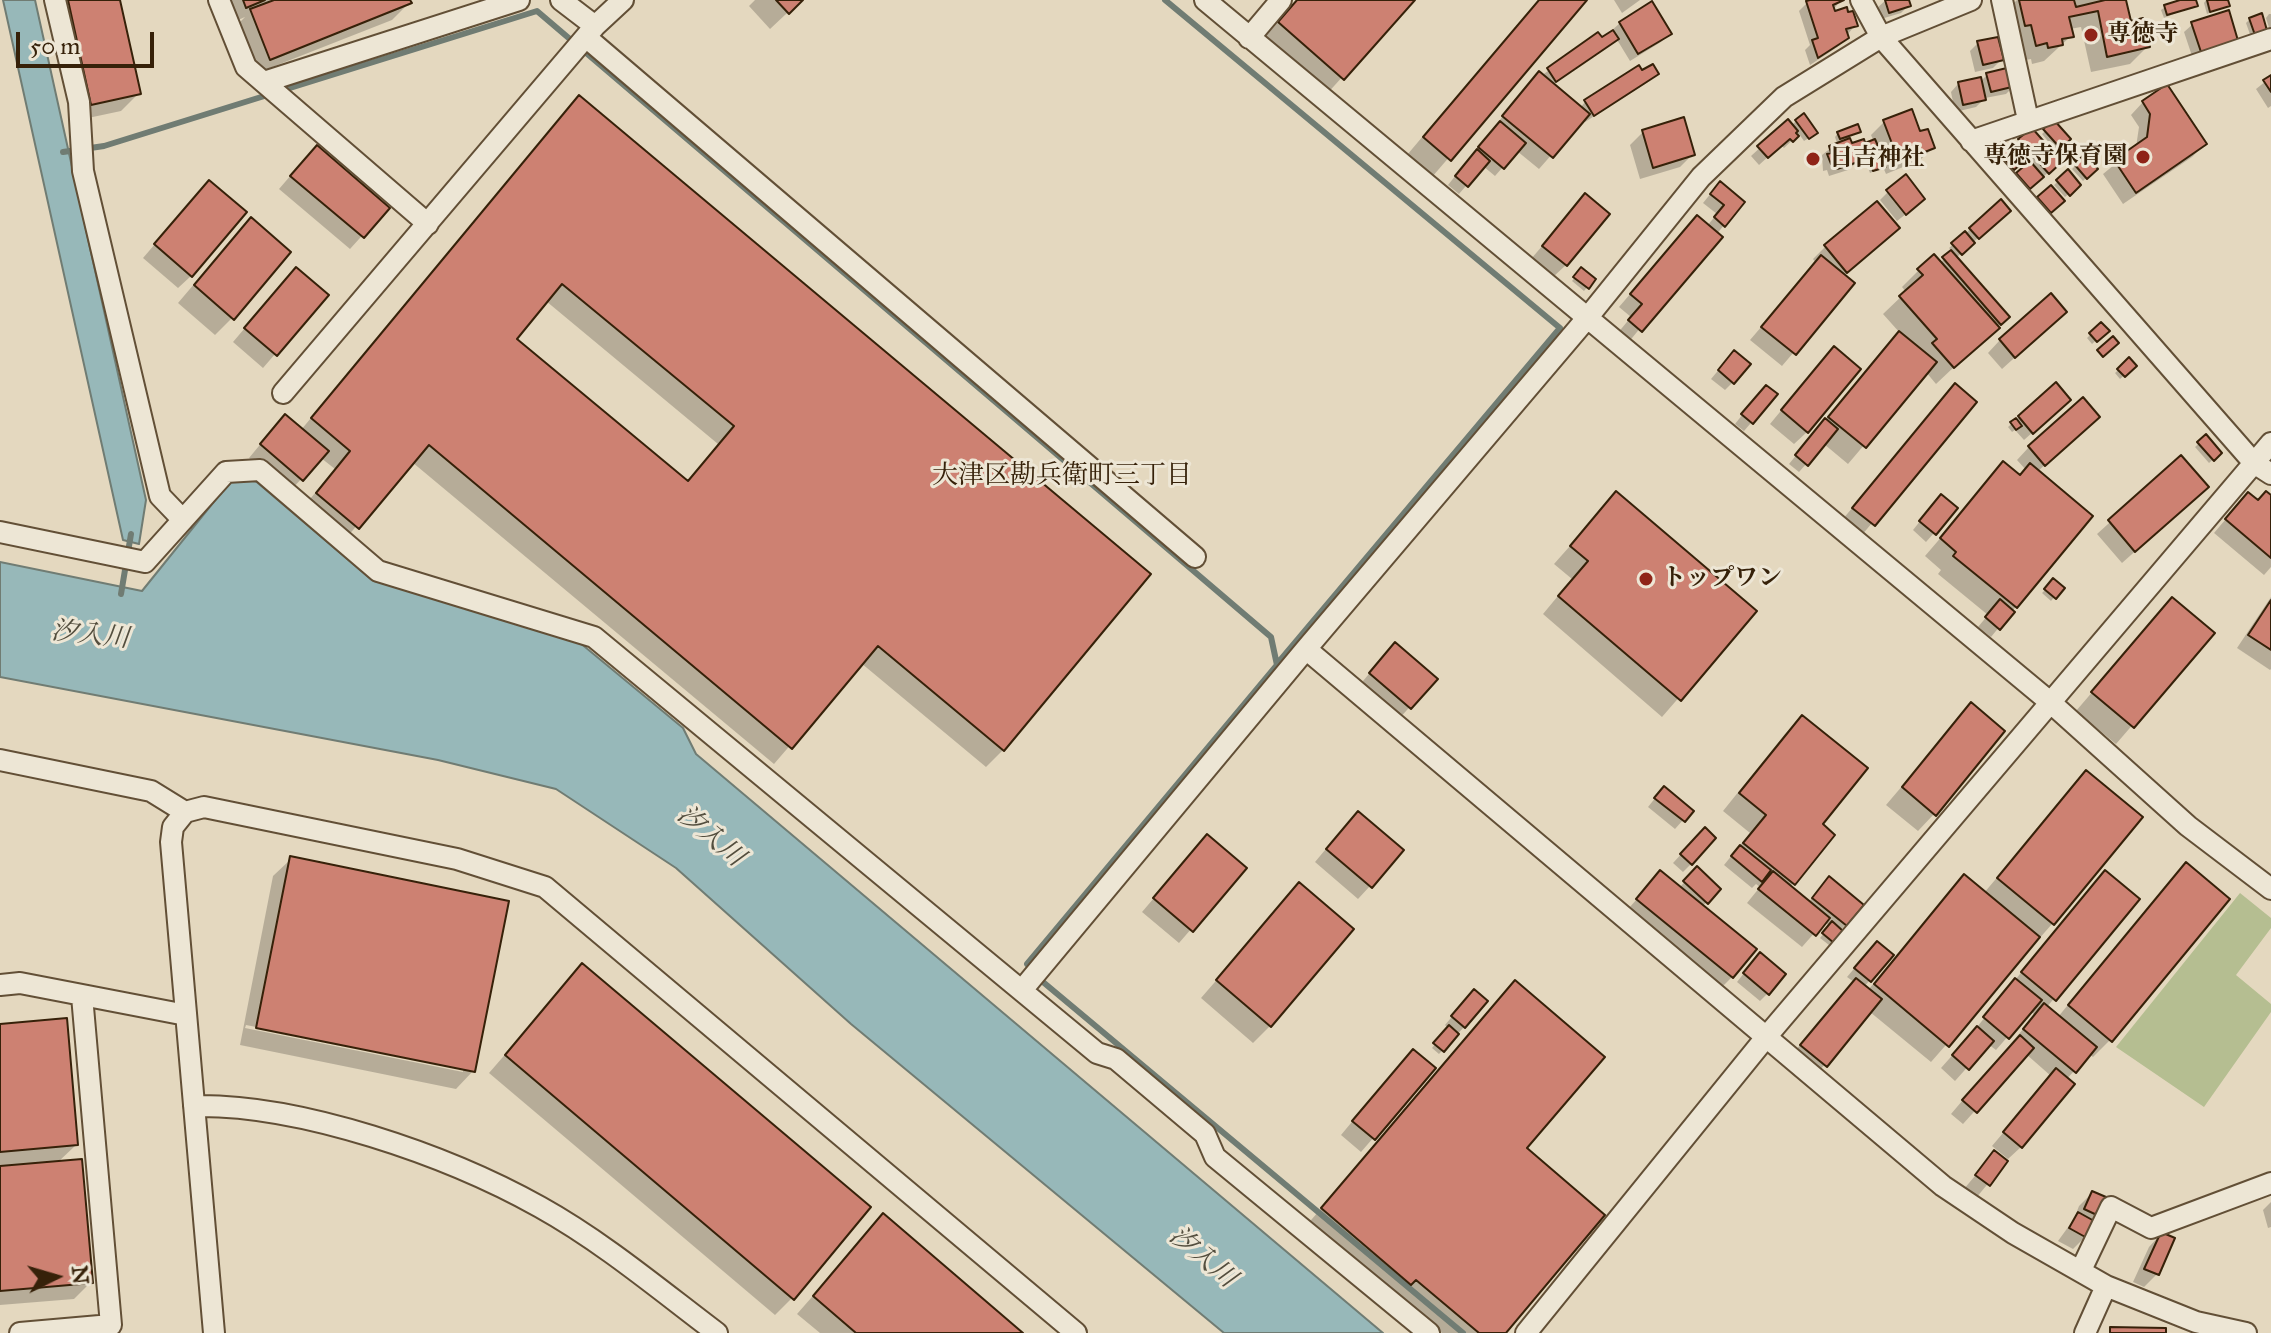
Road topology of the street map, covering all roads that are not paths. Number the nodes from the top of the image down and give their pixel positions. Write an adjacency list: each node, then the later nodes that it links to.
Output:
1 (55, 0): 23 (street)
2 (219, 0): 15 (street)
3 (519, 0): 15 (street)
4 (561, 0): 11 (street)
5 (623, 0): 11 (street)
6 (1205, 0): 13 (street)
7 (1281, 0): 13 (street)
8 (1861, 0): 12 (street)
9 (1971, 0): 12 (street)
10 (2002, 0): 16 (street)
11 (591, 32): 18 (street); 25 (street)
12 (1881, 37): 17 (street); 19 (street)
13 (1249, 38): 19 (street)
14 (2271, 39): 16 (street)
15 (264, 82): 18 (street)
16 (2028, 120): 17 (street)
17 (1971, 141): 22 (street)
18 (428, 224): 20 (street)
19 (1588, 317): 26 (street); 27 (street)
20 (283, 393)
21 (2271, 443): 22 (street)
22 (2263, 468): 27 (street)
23 (183, 520): 24 (street); 32 (street)
24 (0, 532)
25 (1195, 557)
26 (1306, 649): 32 (street); 35 (street)
27 (2050, 702): 30 (street); 35 (street)
28 (0, 760): 29 (street)
29 (185, 812): 34 (street); 43 (street)
30 (2271, 889)
31 (0, 985): 33 (street)
32 (1022, 990): 44 (street)
33 (82, 996): 34 (street); 40 (street)
34 (186, 1015): 36 (street)
35 (1767, 1036): 38 (street); 45 (street)
36 (194, 1106): 41 (street); 42 (street)
37 (2271, 1183): 38 (street)
38 (2081, 1270): 39 (street)
39 (2106, 1286): 46 (street); 47 (street)
40 (20, 1333)
41 (214, 1333)
42 (717, 1333)
43 (1076, 1333)
44 (1429, 1333)
45 (1526, 1333)
46 (2085, 1333)
47 (2246, 1333)

